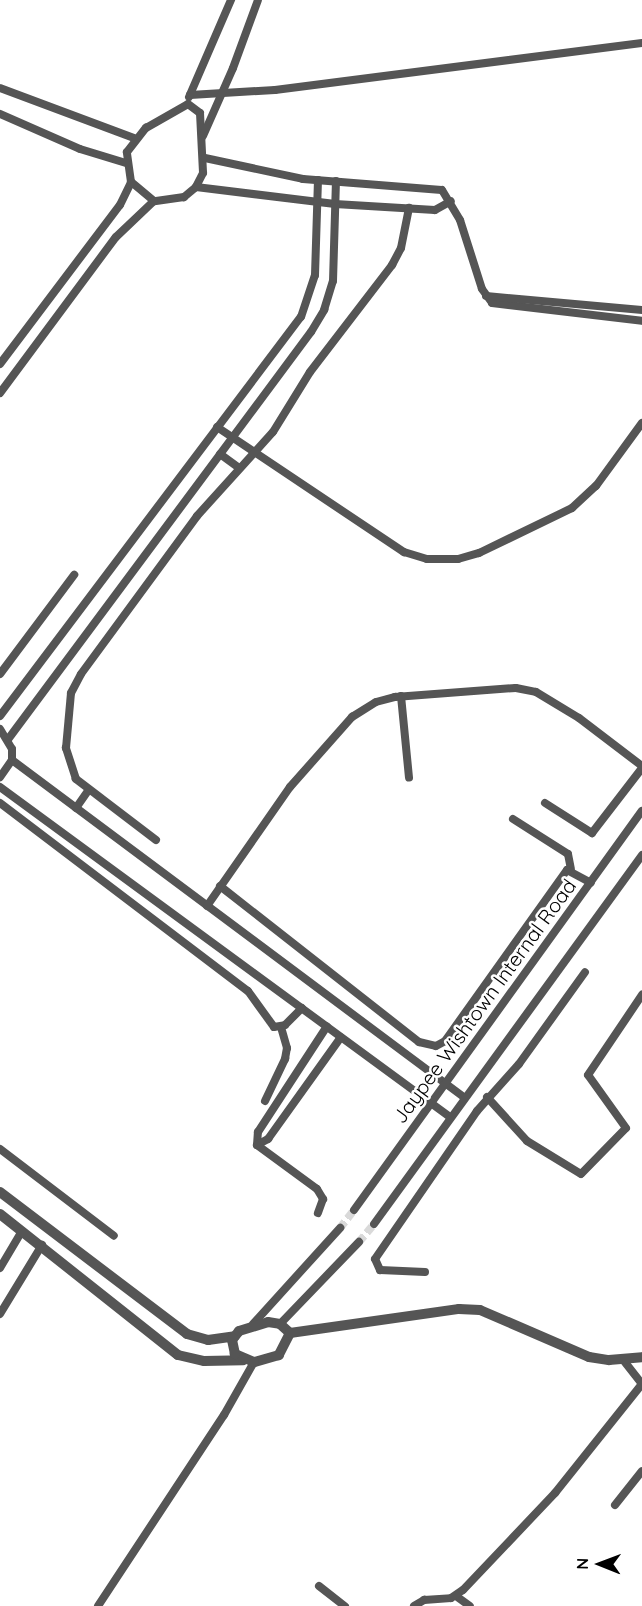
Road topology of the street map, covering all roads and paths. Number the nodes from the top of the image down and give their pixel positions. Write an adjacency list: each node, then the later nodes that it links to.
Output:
1 (231, 0): 5 (street)
2 (258, 0): 6 (street)
3 (642, 43): 6 (street)
4 (0, 88): 9 (street)
5 (190, 95): 6 (street); 7 (street)
6 (222, 95): 10 (street)
7 (180, 105): 9 (street); 10 (street)
8 (0, 114): 12 (street)
9 (134, 138): 12 (street)
10 (202, 138): 11 (street)
11 (205, 158): 13 (street); 16 (street)
12 (126, 162): 15 (street)
13 (318, 180): 14 (street); 19 (street)
14 (336, 180): 18 (street); 20 (street)
15 (131, 182): 17 (street); 25 (street)
16 (196, 187): 17 (street); 19 (street)
17 (154, 201): 26 (street)
18 (451, 201): 21 (street); 22 (street)
19 (317, 203): 20 (street); 28 (street)
20 (335, 204): 21 (street); 29 (street)
21 (409, 208): 30 (street)
22 (486, 296): 23 (street); 24 (street)
23 (642, 310)
24 (642, 321)
25 (0, 364)
26 (0, 393)
27 (642, 423): 30 (street)
28 (217, 427): 29 (street); 36 (street)
29 (232, 438): 30 (street); 31 (street)
30 (254, 453): 32 (street)
31 (220, 454): 32 (street); 38 (street)
32 (238, 467): 44 (street)
33 (74, 575): 34 (street)
34 (0, 674)
35 (401, 696): 40 (street); 42 (street); 54 (street)
36 (0, 716)
37 (0, 729): 38 (street)
38 (9, 738): 39 (street)
39 (12, 760): 41 (street); 47 (street)
40 (642, 767): 46 (street)
41 (0, 777)
42 (409, 778)
43 (0, 787): 58 (street)
44 (88, 792): 47 (street); 50 (street)
45 (0, 803): 60 (street)
46 (545, 803)
47 (76, 808): 55 (street)
48 (642, 811): 53 (street, Jaypee Wishtown Internal Road)
49 (513, 819): 52 (street)
50 (156, 840)
51 (642, 855): 64 (street, Jaypee Wishtown Internal Road)
52 (571, 869): 53 (street); 54 (street)
53 (591, 883): 62 (street, Jaypee Wishtown Internal Road)
54 (220, 886): 55 (street)
55 (207, 906): 62 (street)
56 (585, 972): 63 (street)
57 (642, 995): 63 (street)
58 (302, 1008): 59 (street); 60 (street)
59 (327, 1026): 61 (street); 68 (street)
60 (281, 1027): 65 (street)
61 (341, 1037): 66 (street); 68 (street)
62 (447, 1085): 64 (street); 66 (street, Jaypee Wishtown Internal Road)
63 (487, 1097): 81 (street)
64 (465, 1098): 67 (street, Jaypee Wishtown Internal Road)
65 (265, 1101)
66 (433, 1104): 67 (street); 71 (street, Jaypee Wishtown Internal Road)
67 (450, 1117): 74 (street, Jaypee Wishtown Internal Road)
68 (257, 1145): 72 (street)
69 (0, 1149): 77 (street)
70 (0, 1192): 86 (street)
71 (354, 1210)
72 (318, 1213)
73 (0, 1214): 76 (street)
74 (374, 1224)
75 (340, 1227): 83 (street)
76 (22, 1231): 79 (street); 80 (street)
77 (114, 1236)
78 (359, 1242): 84 (street)
79 (42, 1245): 82 (street); 89 (street)
80 (0, 1268)
81 (425, 1272)
82 (0, 1314)
83 (253, 1324): 84 (street); 86 (street)
84 (280, 1324): 85 (street)
85 (290, 1334): 88 (street); 89 (street)
86 (235, 1336): 89 (street)
87 (642, 1357): 88 (street)
88 (624, 1360): 90 (street)
89 (248, 1361): 95 (street)
90 (642, 1384): 94 (street)
91 (642, 1472): 92 (street)
92 (615, 1505)
93 (319, 1586): 96 (street)
94 (456, 1596): 97 (street); 98 (street)
95 (98, 1606)
96 (345, 1606)
97 (414, 1606)
98 (470, 1606)

